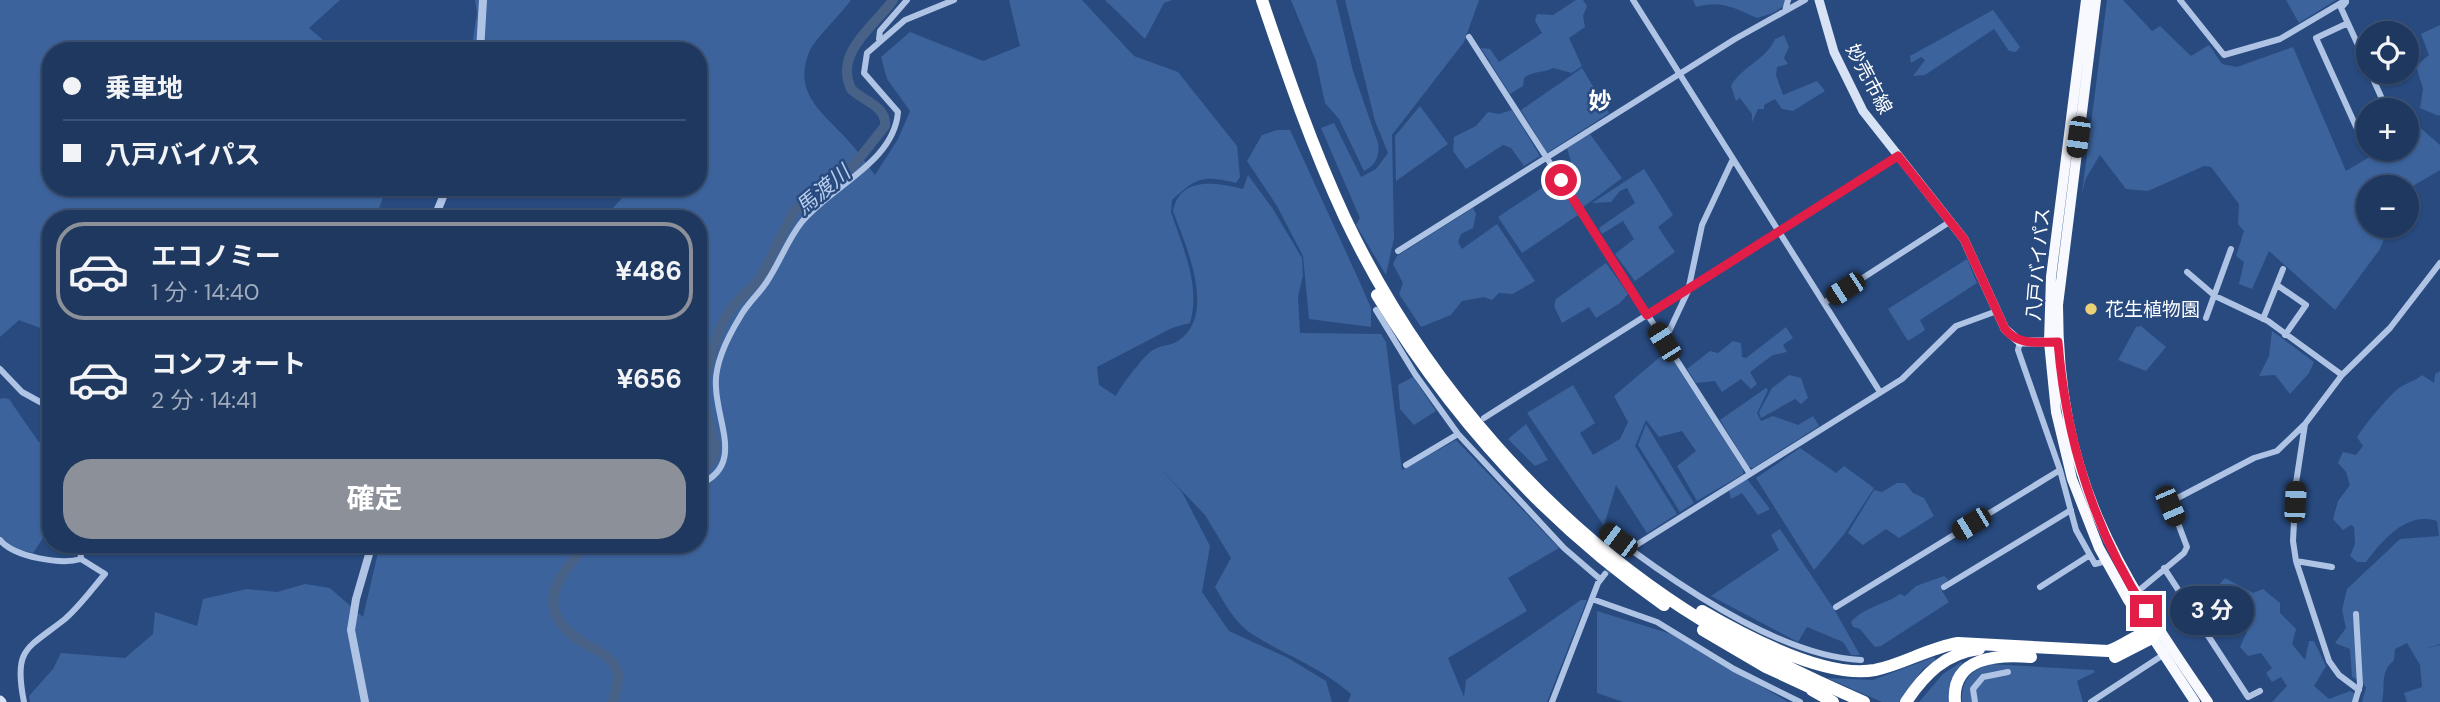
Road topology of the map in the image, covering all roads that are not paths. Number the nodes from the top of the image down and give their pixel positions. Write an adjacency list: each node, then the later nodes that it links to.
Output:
1 (483, 0): 18 (street)
2 (907, 0): 16 (street)
3 (954, 0): 16 (street)
4 (1262, 0): 20 (highway)
5 (1633, 0): 19 (street)
6 (1787, 0): 13 (street)
7 (1805, 0): 13 (street)
8 (1819, 0): 22 (main road, 妙売市線)
9 (2086, 0): 44 (highway, 八戸バイパス)
10 (2096, 0): 44 (highway, 八戸バイパス)
11 (2180, 0): 12 (street)
12 (2347, 0): 14 (street)
13 (1785, 11): 19 (street)
14 (2348, 23): 17 (street); 21 (street)
15 (1469, 37): 23 (street)
16 (879, 39): 55 (street)
17 (2356, 40)
18 (481, 42)
19 (1679, 74): 23 (street); 24 (street)
20 (1296, 100): 63 (highway); 80 (highway)
21 (2356, 127)
22 (1898, 156): 25 (main road, 妙売市線); 26 (street)
23 (1546, 157): 28 (street); 38 (street)
24 (1733, 159): 26 (street); 33 (street)
25 (1951, 221): 35 (street); 37 (main road, 妙売市線)
26 (1779, 232): 33 (street); 35 (street)
27 (2231, 249): 34 (street)
28 (1398, 251)
29 (2440, 262): 46 (street)
30 (2283, 270): 32 (street)
31 (2187, 272): 34 (street)
32 (2277, 285): 40 (street); 41 (street)
33 (1688, 291): 38 (street); 42 (street)
34 (2215, 296): 39 (street); 40 (street)
35 (1824, 303): 47 (street)
36 (1376, 310): 51 (street)
37 (1997, 311): 43 (main road, 妙売市線); 47 (street)
38 (1647, 315): 42 (street); 49 (street)
39 (2206, 318)
40 (2263, 319): 41 (street)
41 (2285, 335): 46 (street)
42 (1664, 342): 54 (street)
43 (2021, 342): 44 (main road); 53 (street)
44 (2053, 342): 65 (highway, 八戸バイパス); 71 (highway, 八戸バイパス)
45 (0, 369): 48 (street)
46 (2342, 375): 50 (street)
47 (1880, 392): 54 (street)
48 (42, 403)
49 (1484, 418)
50 (2305, 424): 66 (street); 68 (street)
51 (1458, 434): 52 (street); 72 (street)
52 (1406, 465)
53 (2060, 470): 56 (street); 73 (street)
54 (1749, 474): 59 (street)
55 (707, 481)
56 (2071, 510): 62 (street); 69 (street)
57 (1606, 531): 59 (street)
58 (0, 540): 64 (street)
59 (1630, 549): 78 (street)
60 (80, 553): 64 (street)
61 (369, 553): 84 (street)
62 (2090, 555): 65 (street); 70 (street)
63 (1615, 558): 76 (highway); 89 (highway)
64 (80, 559): 83 (street)
65 (2106, 561): 75 (highway, 八戸バイパス)
66 (2296, 561): 67 (street); 81 (street)
67 (2332, 567)
68 (2164, 568): 71 (street); 82 (street)
69 (1944, 587)
70 (2040, 587)
71 (2135, 594): 75 (highway, 八戸バイパス)
72 (1592, 599): 85 (street); 86 (street)
73 (1836, 607)
74 (2356, 614): 81 (street)
75 (2152, 632): 76 (highway); 77 (highway); 96 (highway)
76 (2021, 652): 90 (highway); 91 (highway); 92 (highway)
77 (2164, 655): 94 (street); 95 (highway)
78 (1861, 660)
79 (2008, 672): 93 (street)
80 (1804, 685): 87 (highway); 88 (highway)
81 (2359, 690): 97 (street)
82 (2260, 691)
83 (24, 702)
84 (365, 702)
85 (1552, 702)
86 (1800, 702)
87 (1833, 702)
88 (1842, 702)
89 (1864, 702)
90 (1906, 702)
91 (1912, 702)
92 (1955, 702)
93 (1975, 702)
94 (2091, 702)
95 (2195, 702)
96 (2208, 702)
97 (2355, 702)

